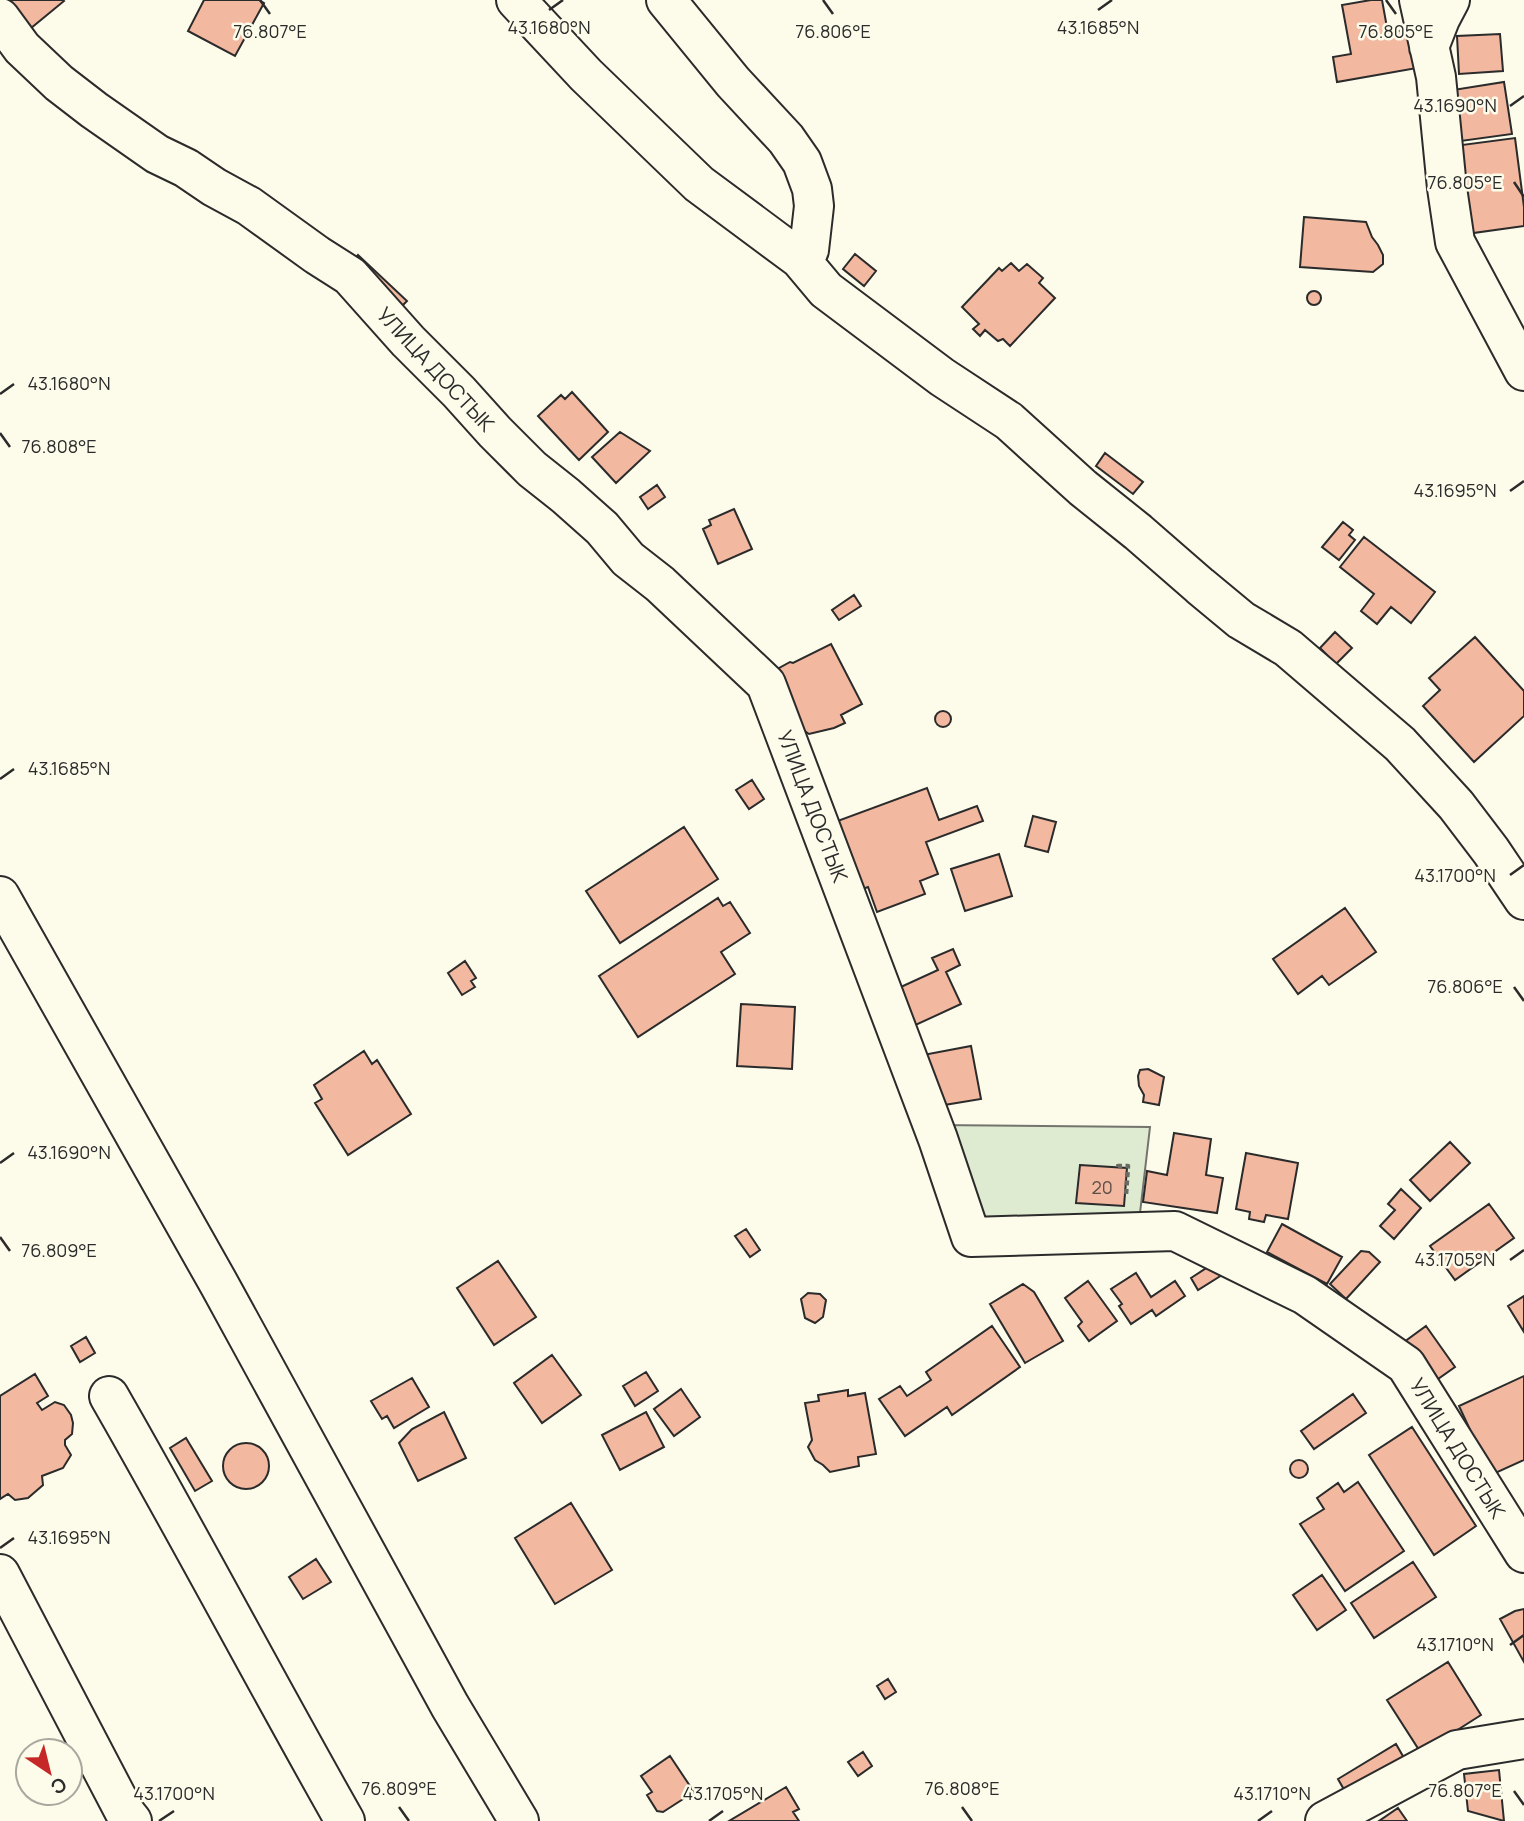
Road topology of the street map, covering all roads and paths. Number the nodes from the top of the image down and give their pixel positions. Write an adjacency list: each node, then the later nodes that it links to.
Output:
1 (516, 0): 7 (street)
2 (666, 0): 7 (street)
3 (1419, 0): 6 (street)
4 (1451, 0): 6 (street)
5 (0, 18): 12 (street, УЛИЦА ДОСТЫК)
6 (1429, 47): 8 (street)
7 (800, 259): 10 (street)
8 (1524, 371)
9 (0, 896): 19 (street)
10 (1524, 900)
11 (1118, 1167): 12 (path)
12 (1102, 1220): 14 (street, УЛИЦА ДОСТЫК)
13 (109, 1396): 18 (street)
14 (1524, 1553)
15 (0, 1574): 17 (street)
16 (1524, 1739): 20 (street)
17 (132, 1821)
18 (345, 1821)
19 (519, 1821)
20 (1325, 1821)

